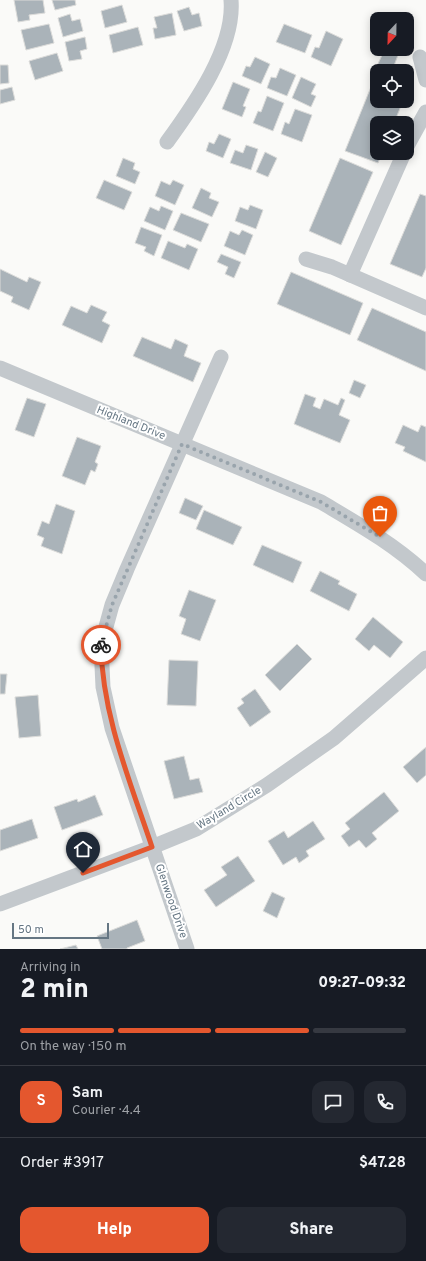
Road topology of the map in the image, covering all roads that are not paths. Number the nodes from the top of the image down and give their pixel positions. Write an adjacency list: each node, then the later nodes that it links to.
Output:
1 (231, 0): 6 (street)
2 (420, 57): 3 (street)
3 (426, 80)
4 (426, 112): 5 (street)
5 (414, 133)
6 (167, 142)
7 (401, 160): 9 (street)
8 (306, 259): 9 (street)
9 (350, 275): 10 (street)
10 (426, 308)
11 (221, 358): 13 (street, Glenwood Drive)
12 (0, 368): 13 (street, Highland Drive)
13 (182, 444): 14 (street, Highland Drive); 16 (street, Glenwood Drive)
14 (426, 574)
15 (426, 658): 16 (street, Wayland Circle)
16 (152, 847): 17 (street, Wayland Circle); 18 (street, Glenwood Drive)
17 (0, 904)
18 (188, 949)

